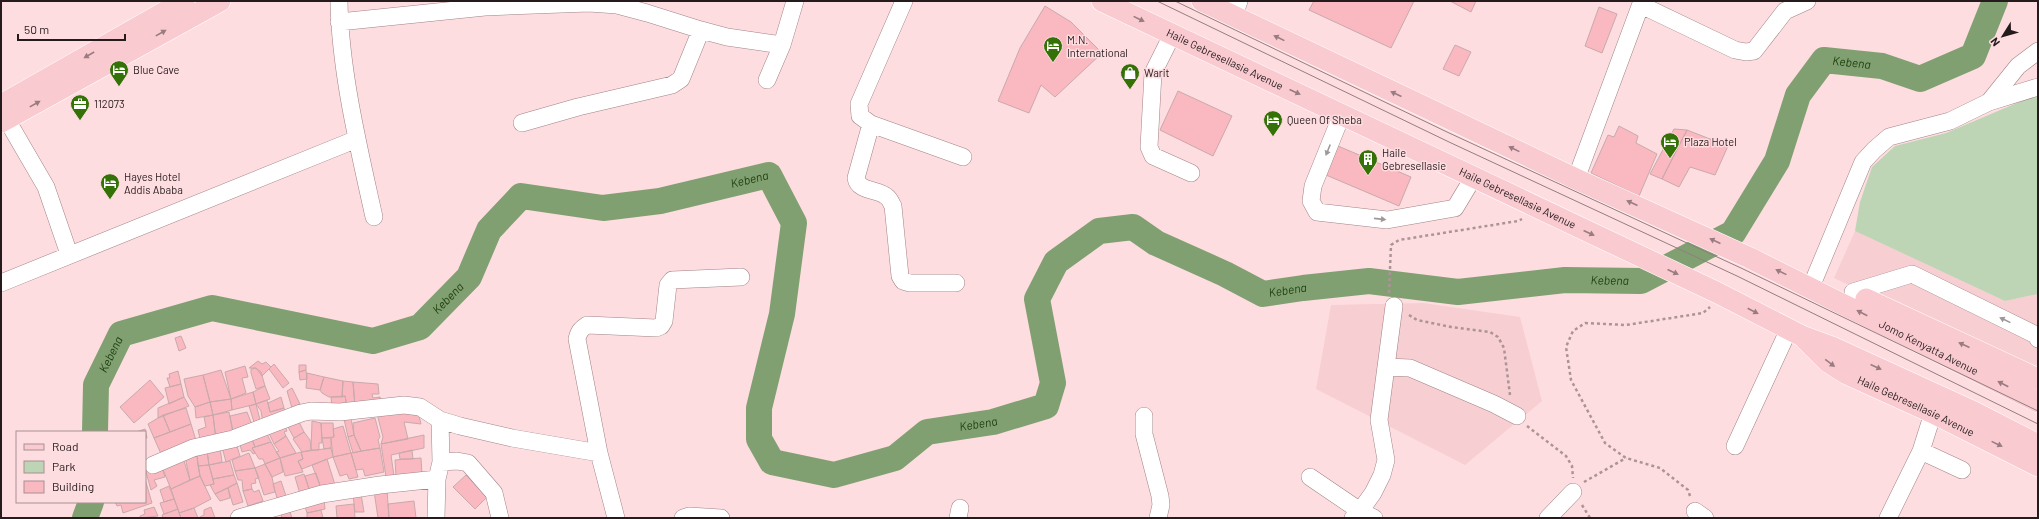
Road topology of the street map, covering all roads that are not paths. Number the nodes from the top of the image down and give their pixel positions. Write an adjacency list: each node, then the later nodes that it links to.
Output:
1 (184, 1): 21 (main road, one-way to 21)
2 (220, 1): 21 (main road, one-way to 2)
3 (339, 1): 12 (street)
4 (795, 1): 15 (street)
5 (904, 1): 23 (street)
6 (1102, 1): 14 (main road, Haile Gebresellasie Avenue, one-way to 14)
7 (1202, 1): 11 (main road)
8 (1807, 1): 10 (street)
9 (1642, 3): 10 (street); 28 (street)
10 (1785, 6)
11 (1236, 9): 28 (main road, one-way to 11)
12 (339, 22): 13 (street); 24 (street)
13 (701, 30): 15 (street); 22 (street)
14 (1172, 35): 20 (main road, Haile Gebresellasie Avenue, one-way to 20); 26 (street)
15 (782, 45): 17 (street)
16 (2038, 51): 19 (street)
17 (767, 80)
18 (2038, 87): 19 (street)
19 (1989, 102): 34 (street)
20 (1342, 114): 27 (main road, Haile Gebresellasie Avenue); 27 (street, one-way to 27)
21 (3, 116): 30 (street)
22 (522, 123)
23 (871, 124): 25 (street); 33 (street)
24 (357, 139): 29 (street); 30 (street)
25 (963, 157)
26 (1190, 172)
27 (1473, 178): 37 (main road, Haile Gebresellasie Avenue, one-way to 37)
28 (1576, 179): 34 (main road, Jomo Kenyatta Avenue, one-way to 28)
29 (374, 217)
30 (69, 254): 32 (street)
31 (741, 277): 49 (street)
32 (1, 283)
33 (956, 283)
34 (1815, 290): 35 (main road); 41 (main road, Jomo Kenyatta Avenue, one-way to 34)
35 (1852, 292): 38 (street, one-way to 35); 40 (main road, one-way to 35)
36 (1391, 300): 39 (street)
37 (1795, 332): 42 (main road, Haile Gebresellasie Avenue, one-way to 42); 46 (main road, Haile Gebresellasie Avenue, one-way to 46); 47 (street)
38 (2038, 339)
39 (1387, 368): 44 (street); 57 (street)
40 (2038, 378)
41 (2038, 402)
42 (1933, 413): 48 (street); 52 (main road, Haile Gebresellasie Avenue, one-way to 52)
43 (1144, 416): 64 (street)
44 (1517, 416)
45 (440, 420): 49 (street); 50 (street); 51 (street)
46 (2038, 445)
47 (1735, 446)
48 (1921, 451): 53 (street); 66 (street)
49 (599, 453): 61 (street)
50 (441, 462): 55 (street); 60 (street)
51 (153, 465)
52 (2038, 466)
53 (1962, 470)
54 (1310, 477): 57 (street)
55 (437, 479): 58 (street); 59 (street)
56 (1578, 487): 65 (street)
57 (1362, 516)
58 (239, 518)
59 (436, 518)
60 (500, 518)
61 (616, 518)
62 (683, 518): 63 (street)
63 (721, 518)
64 (1158, 518)
65 (1548, 518)
66 (1888, 518)

